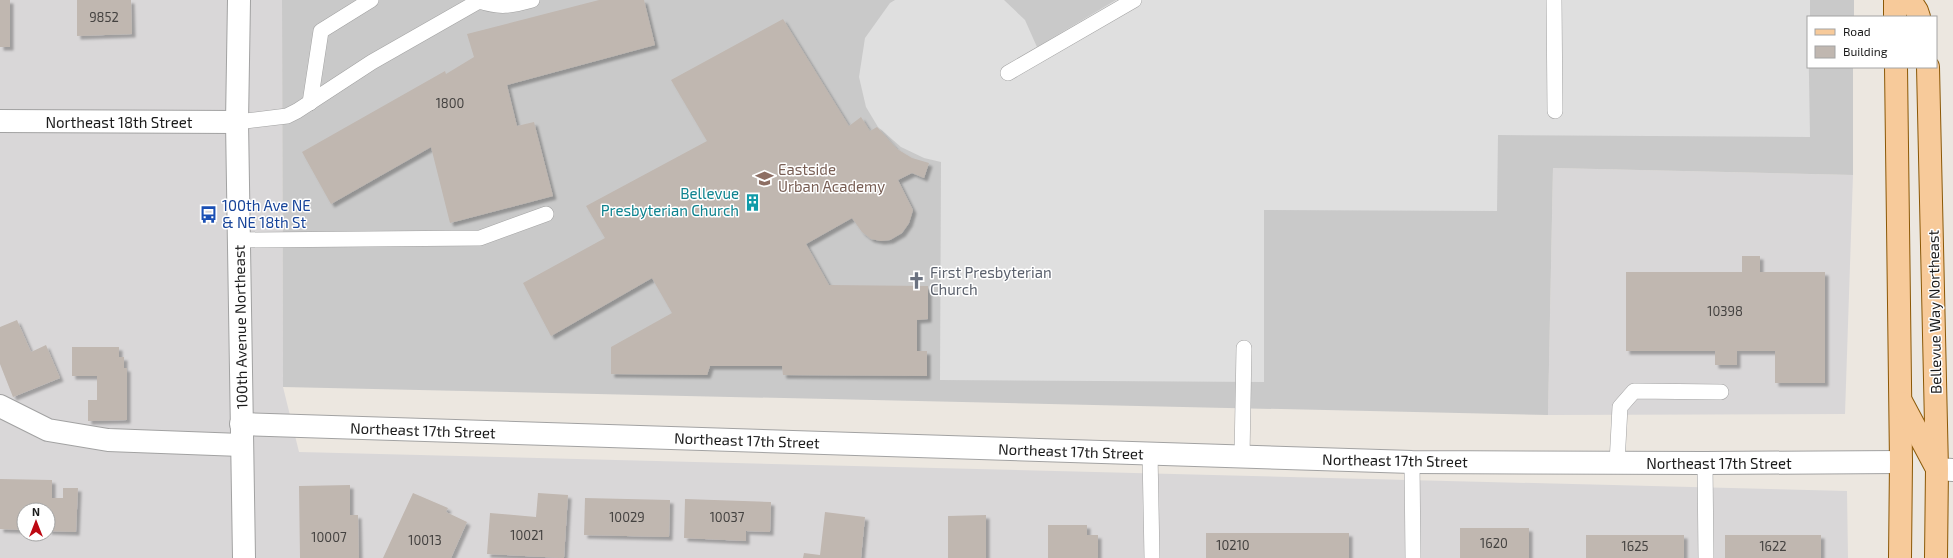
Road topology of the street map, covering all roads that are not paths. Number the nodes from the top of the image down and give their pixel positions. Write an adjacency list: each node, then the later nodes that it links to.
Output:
1 (239, 0): 19 (street, 100th Avenue Northeast)
2 (371, 0): 16 (lane)
3 (477, 0): 4 (lane); 16 (lane)
4 (532, 0)
5 (1134, 0): 15 (lane)
6 (1554, 0): 17 (lane)
7 (1895, 0): 10 (main road)
8 (1910, 0): 11 (main road)
9 (1930, 0): 12 (main road)
10 (1895, 16)
11 (1919, 16)
12 (1930, 16)
13 (1896, 68): 24 (main road)
14 (1928, 68): 33 (main road, Bellevue Way Northeast)
15 (1008, 73)
16 (310, 103): 19 (lane)
17 (1554, 111)
18 (0, 121): 19 (street, Northeast 18th Street)
19 (237, 122): 21 (street, 100th Avenue Northeast)
20 (546, 214): 21 (lane)
21 (239, 240): 26 (street, 100th Avenue Northeast)
22 (1244, 348): 28 (lane)
23 (1721, 392): 31 (lane)
24 (1901, 400): 30 (main road); 33 (main road)
25 (0, 406): 26 (street, Northeast 17th Street)
26 (241, 434): 27 (street, Northeast 17th Street); 34 (street, 100th Avenue Northeast)
27 (1150, 453): 28 (street, Northeast 17th Street); 35 (lane)
28 (1242, 456): 29 (street, Northeast 17th Street)
29 (1412, 462): 31 (street, Northeast 17th Street); 36 (lane)
30 (1902, 462): 32 (street, Northeast 17th Street); 38 (main road)
31 (1617, 463): 32 (street, Northeast 17th Street)
32 (1705, 464): 37 (lane)
33 (1945, 469): 39 (main road, Bellevue Way Northeast)
34 (244, 558)
35 (1152, 558)
36 (1413, 558)
37 (1706, 558)
38 (1900, 558)
39 (1936, 558)

